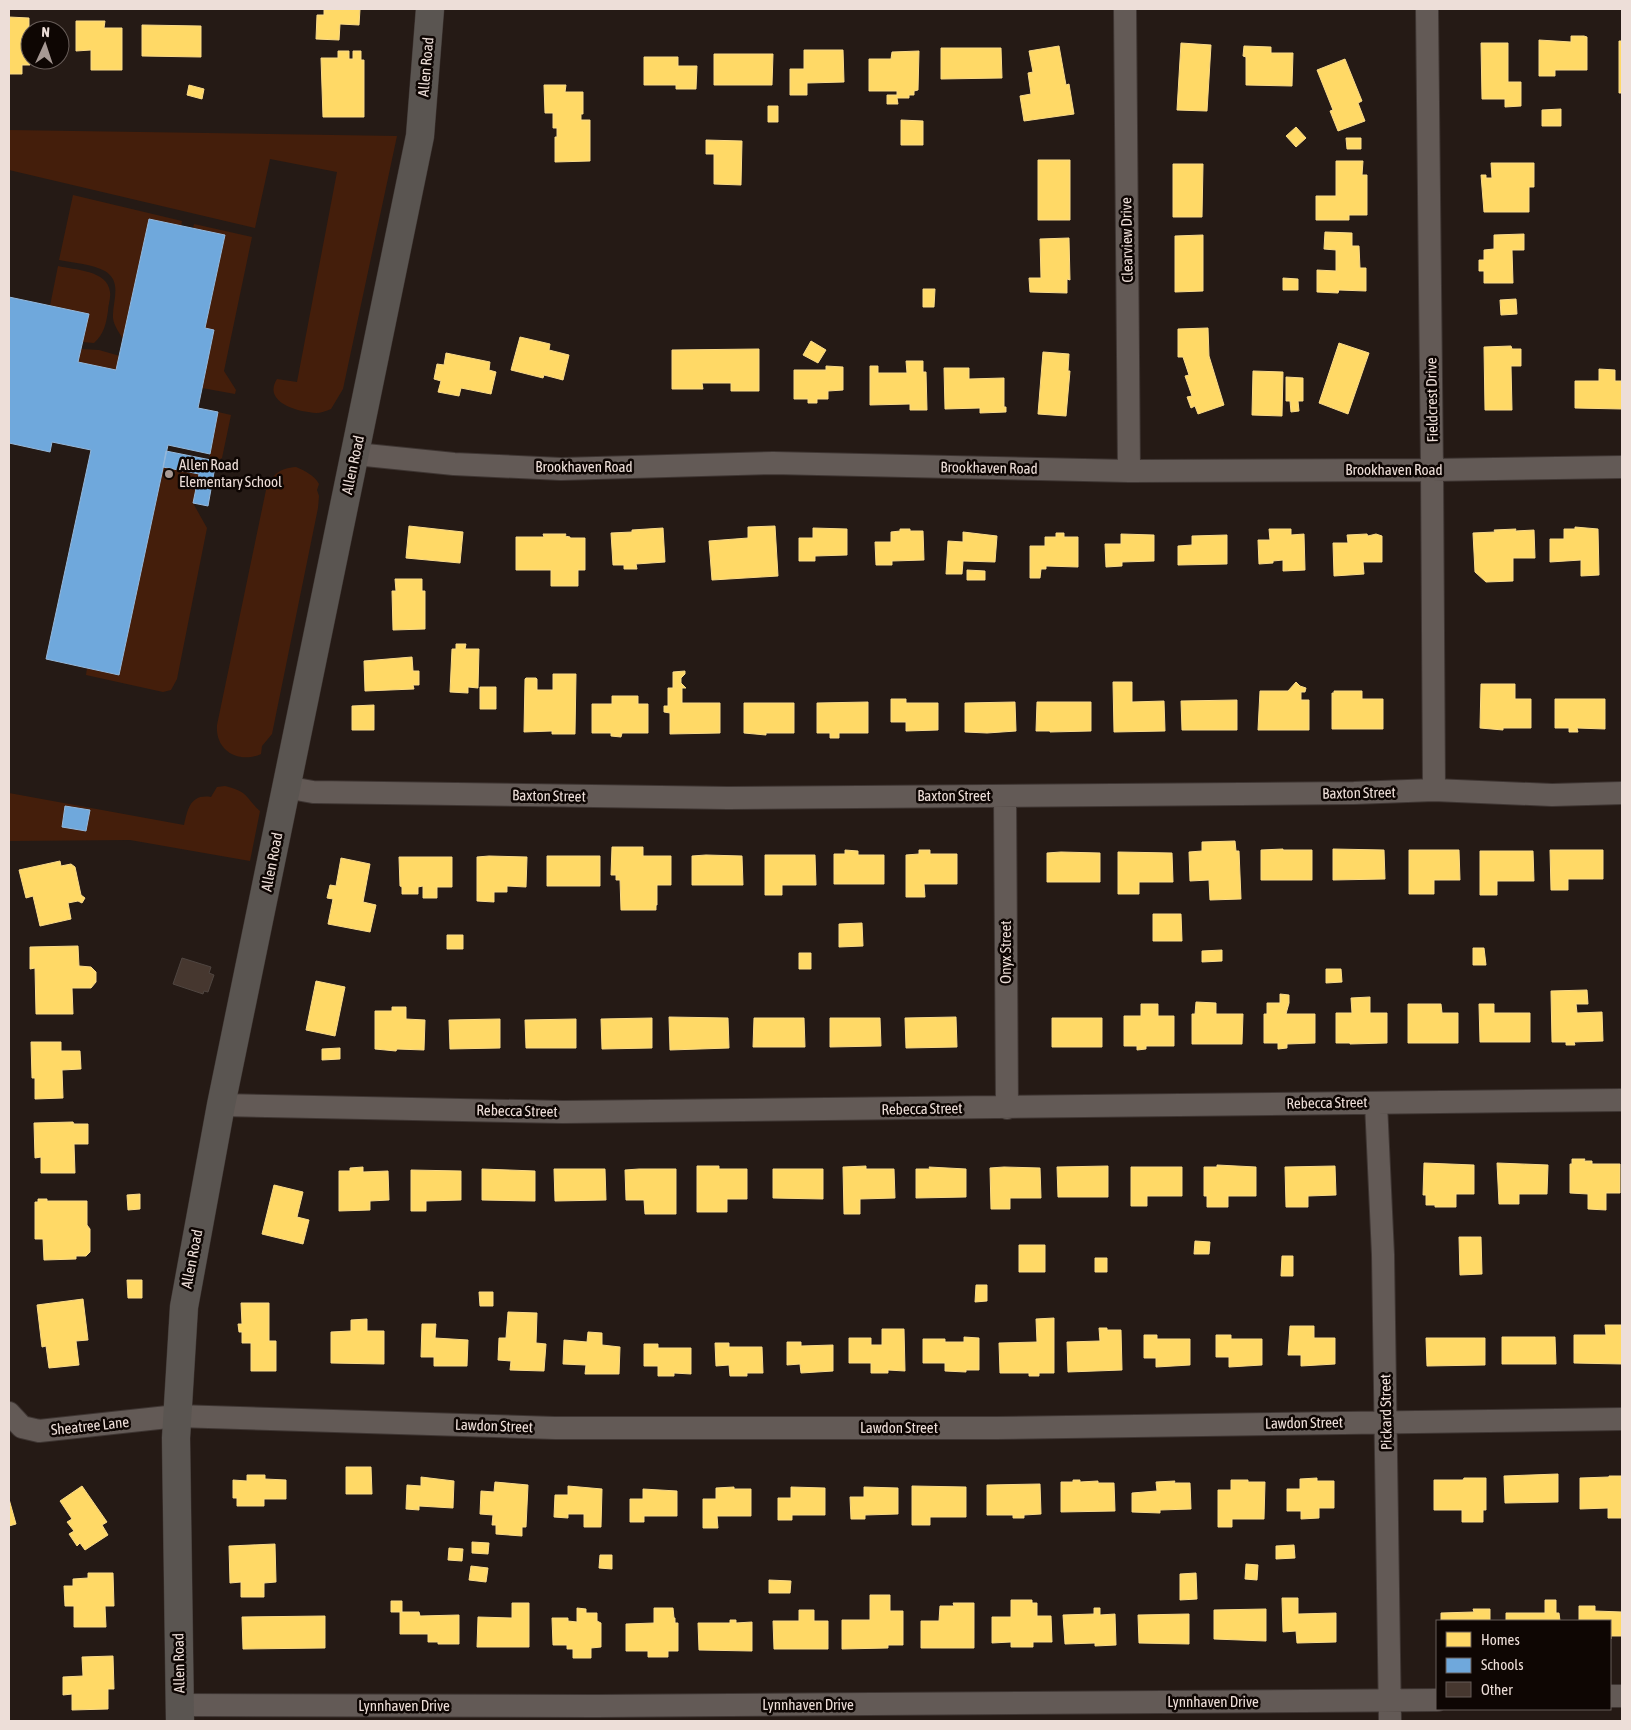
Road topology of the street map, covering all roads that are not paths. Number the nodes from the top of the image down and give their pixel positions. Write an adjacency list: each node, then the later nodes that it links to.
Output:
1 (430, 9): 4 (street, Allen Road)
2 (1125, 9): 7 (street, Clearview Drive)
3 (1427, 9): 6 (street, Fieldcrest Drive)
4 (356, 454): 7 (street, Brookhaven Road); 8 (street, Allen Road)
5 (1622, 467): 6 (street, Brookhaven Road)
6 (1432, 470): 7 (street, Brookhaven Road); 9 (street, Fieldcrest Drive)
7 (1129, 471)
8 (286, 787): 11 (street, Baxton Street); 14 (street, Allen Road)
9 (1434, 790): 10 (street, Baxton Street); 11 (street, Baxton Street)
10 (1622, 793)
11 (1005, 796): 15 (street, Onyx Street)
12 (1622, 1100): 13 (street, Rebecca Street)
13 (1376, 1103): 15 (street, Rebecca Street); 19 (street, Pickard Street)
14 (221, 1105): 15 (street, Rebecca Street); 16 (street, Allen Road)
15 (1007, 1108)
16 (177, 1416): 18 (street, Sheatree Lane); 19 (street, Lawdon Street); 22 (street, Allen Road)
17 (1622, 1419): 19 (street, Lawdon Street)
18 (11, 1421)
19 (1386, 1422): 21 (street, Pickard Street)
20 (1436, 1700): 21 (street, Lynnhaven Drive)
21 (1390, 1711): 23 (street, Lynnhaven Drive)
22 (180, 1713): 23 (street, Lynnhaven Drive)
23 (596, 1714)

